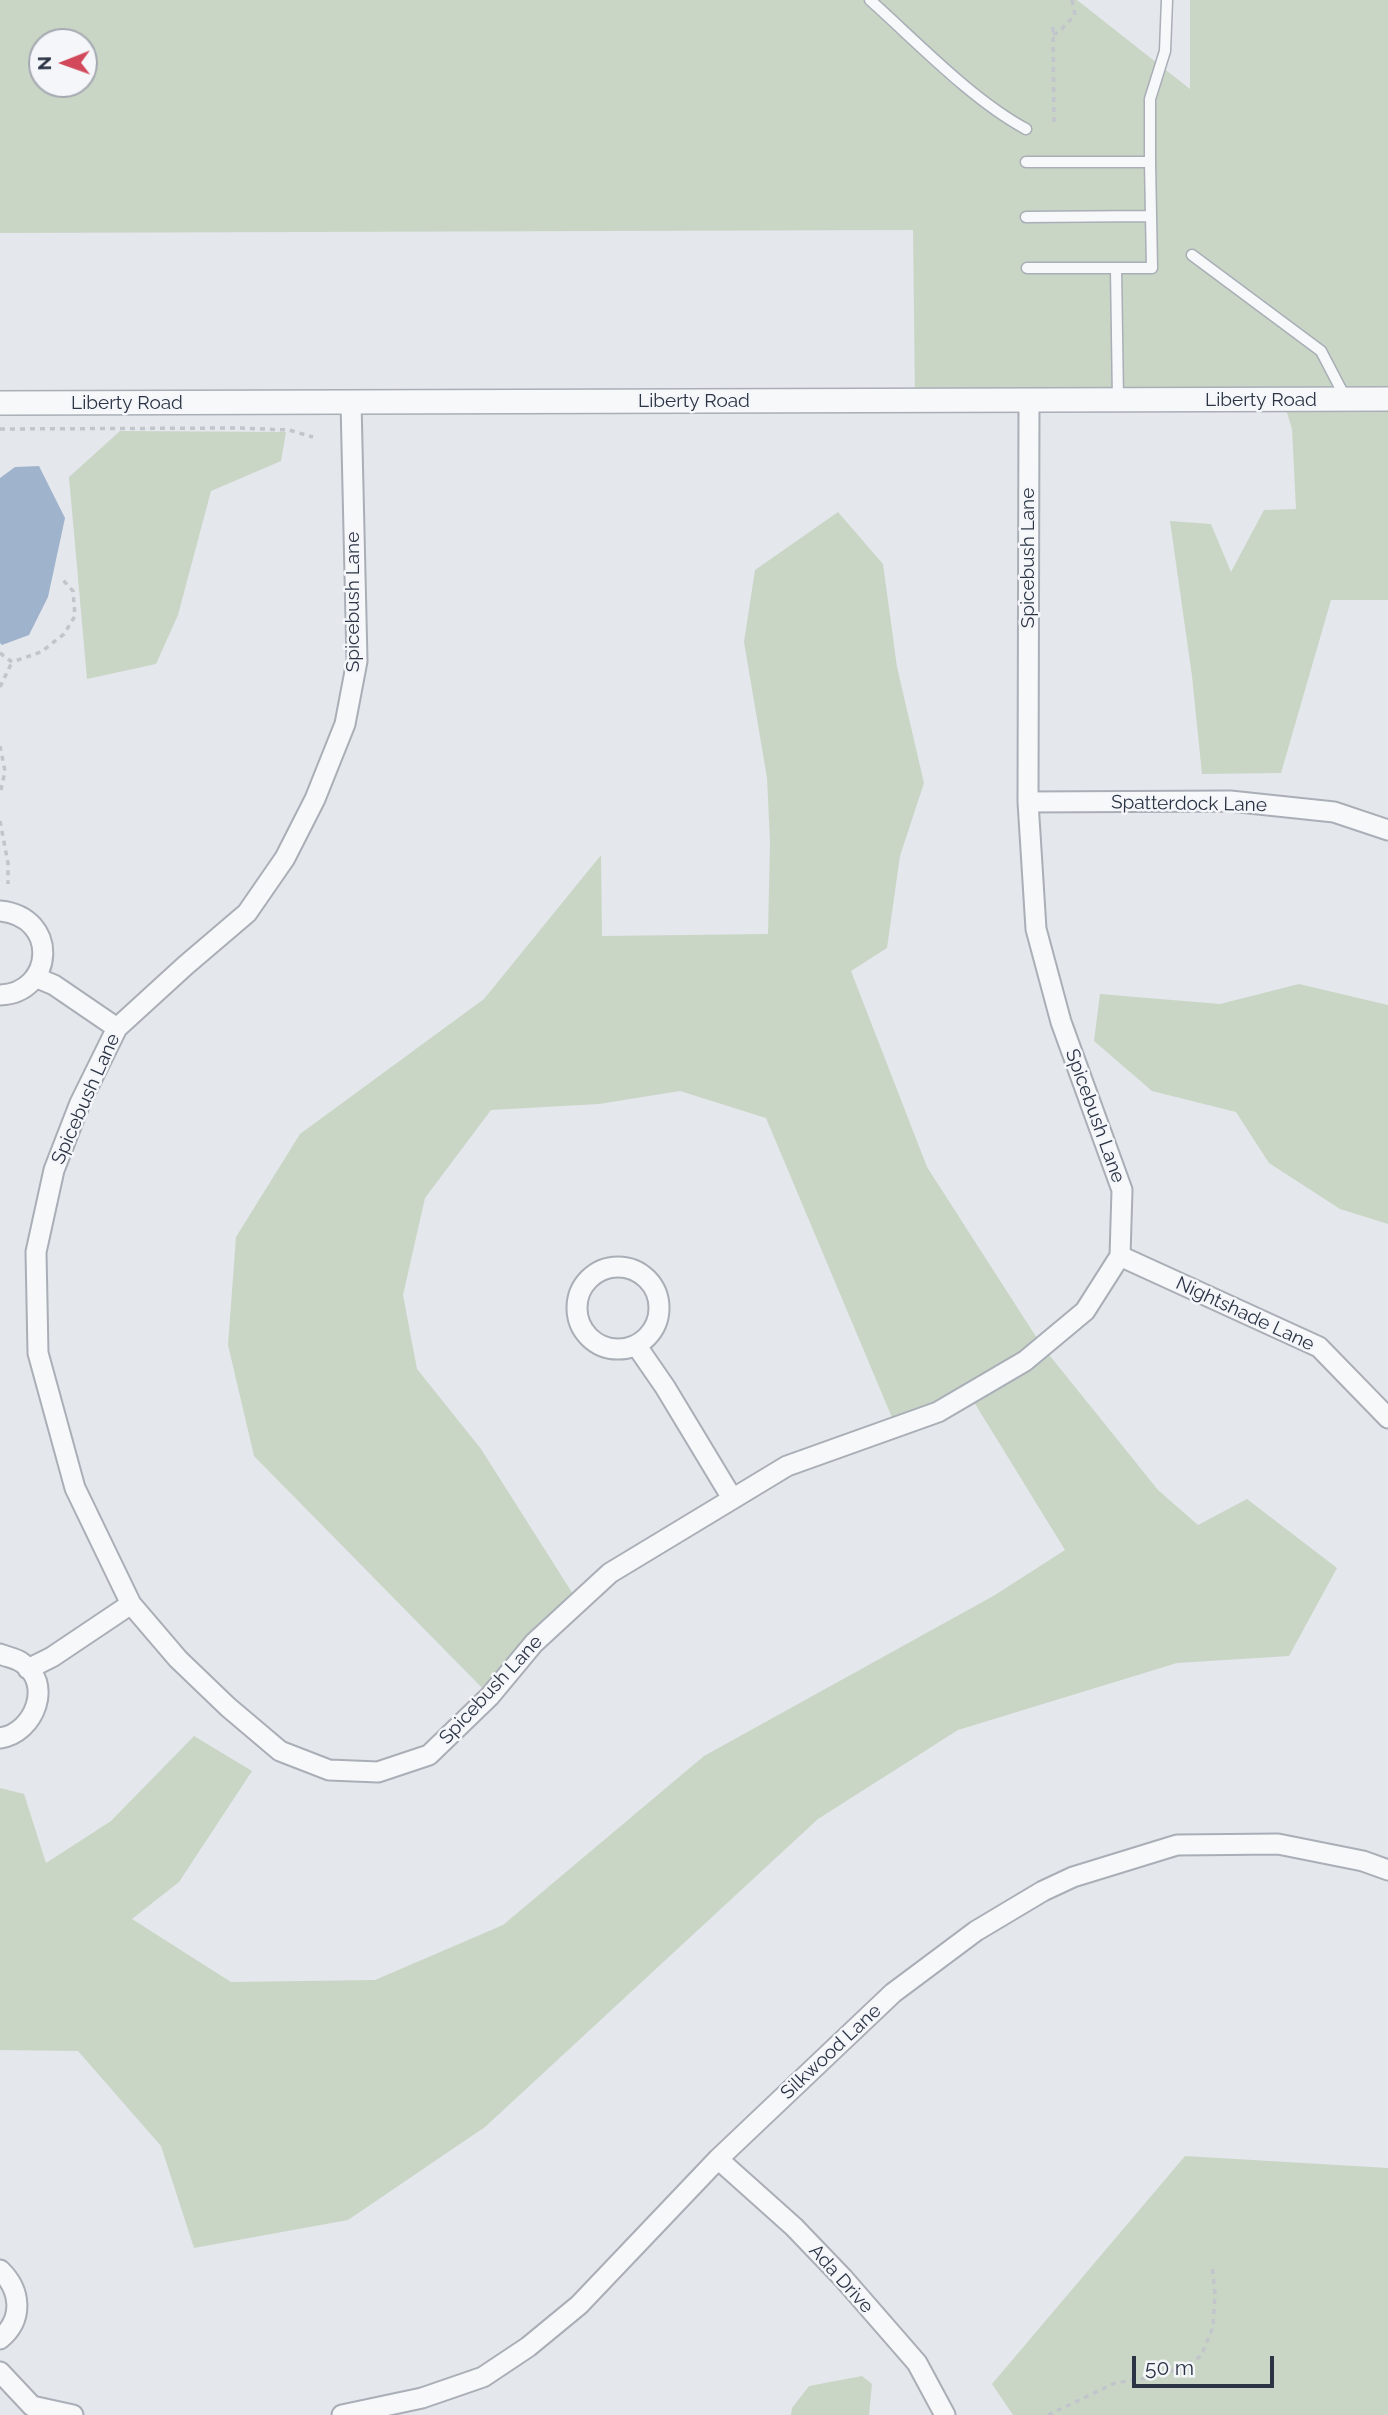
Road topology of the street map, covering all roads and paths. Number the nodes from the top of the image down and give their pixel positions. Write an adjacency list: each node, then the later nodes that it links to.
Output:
1 (870, 0): 7 (lane)
2 (1072, 0): 5 (path)
3 (1167, 0): 9 (lane)
4 (1053, 27): 5 (path)
5 (1053, 33): 6 (path)
6 (1054, 127)
7 (1026, 129)
8 (1026, 162): 9 (lane)
9 (1150, 162): 10 (lane)
10 (1151, 216): 11 (lane); 14 (lane)
11 (1026, 217)
12 (1192, 255): 15 (lane)
13 (1027, 268): 14 (lane)
14 (1116, 268): 18 (lane)
15 (1346, 399): 16 (street, Liberty Road); 18 (street, Liberty Road)
16 (1388, 399)
17 (1028, 400): 18 (street, Liberty Road); 19 (street, Liberty Road); 29 (street, Spicebush Lane)
18 (1118, 400)
19 (351, 402): 20 (street, Liberty Road); 36 (street, Spicebush Lane)
20 (0, 403)
21 (0, 429): 22 (path)
22 (313, 437)
23 (61, 578): 25 (path)
24 (0, 653): 25 (path)
25 (12, 662): 26 (path)
26 (0, 687)
27 (0, 746): 28 (path)
28 (0, 794)
29 (1028, 802): 31 (street, Spatterdock Lane); 37 (street, Spicebush Lane)
30 (0, 821): 32 (path)
31 (1388, 830)
32 (8, 884)
33 (0, 911): 34 (street)
34 (35, 977): 35 (street); 36 (street)
35 (0, 995)
36 (117, 1028): 41 (street, Spicebush Lane)
37 (1120, 1256): 39 (street, Nightshade Lane); 40 (street, Spicebush Lane)
38 (636, 1346): 38 (street); 40 (street)
39 (1388, 1418)
40 (732, 1498): 41 (street, Spicebush Lane)
41 (131, 1604): 43 (street)
42 (0, 1654): 43 (street)
43 (28, 1669): 44 (street)
44 (0, 1738)
45 (1388, 1870): 46 (street, Silkwood Lane)
46 (718, 2159): 52 (street, Silkwood Lane); 53 (street, Ada Drive)
47 (1212, 2264): 54 (path)
48 (0, 2270): 49 (street)
49 (0, 2339)
50 (0, 2372): 51 (street)
51 (73, 2415)
52 (342, 2415)
53 (945, 2415)
54 (1048, 2415)

